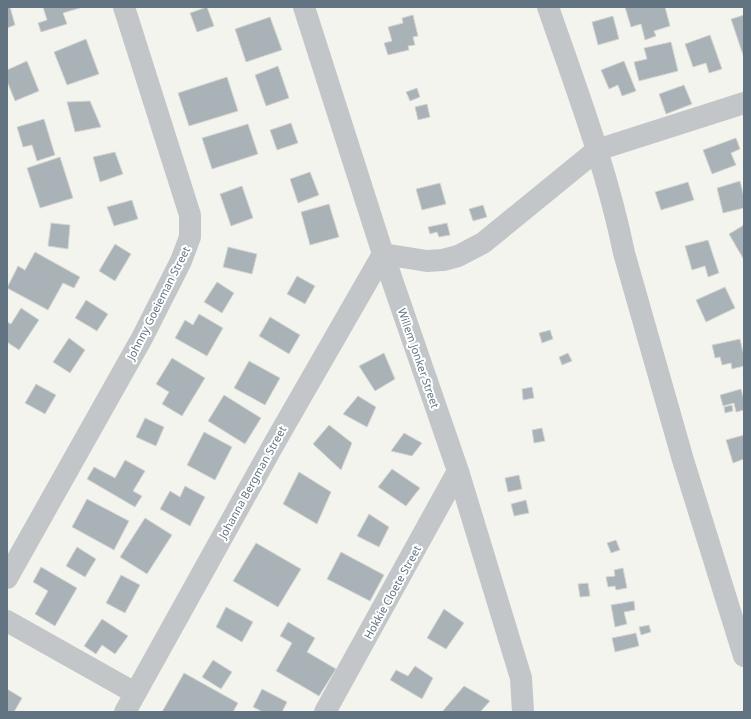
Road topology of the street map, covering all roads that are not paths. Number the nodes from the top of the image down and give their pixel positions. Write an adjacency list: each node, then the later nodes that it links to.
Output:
1 (124, 7): 8 (street, Johnny Goeieman Street)
2 (304, 7): 6 (street, Willem Jonker Street)
3 (548, 7): 5 (street)
4 (744, 103): 5 (street)
5 (597, 150): 6 (street); 10 (street)
6 (383, 254): 7 (street, Willem Jonker Street); 11 (street, Johanna Bergman Street)
7 (458, 471): 13 (street, Hokkie Cloete Street); 14 (street, Willem Jonker Street)
8 (7, 578)
9 (7, 621): 11 (street)
10 (744, 656)
11 (135, 693): 12 (street, Johanna Bergman Street)
12 (125, 712)
13 (325, 712)
14 (523, 712)

